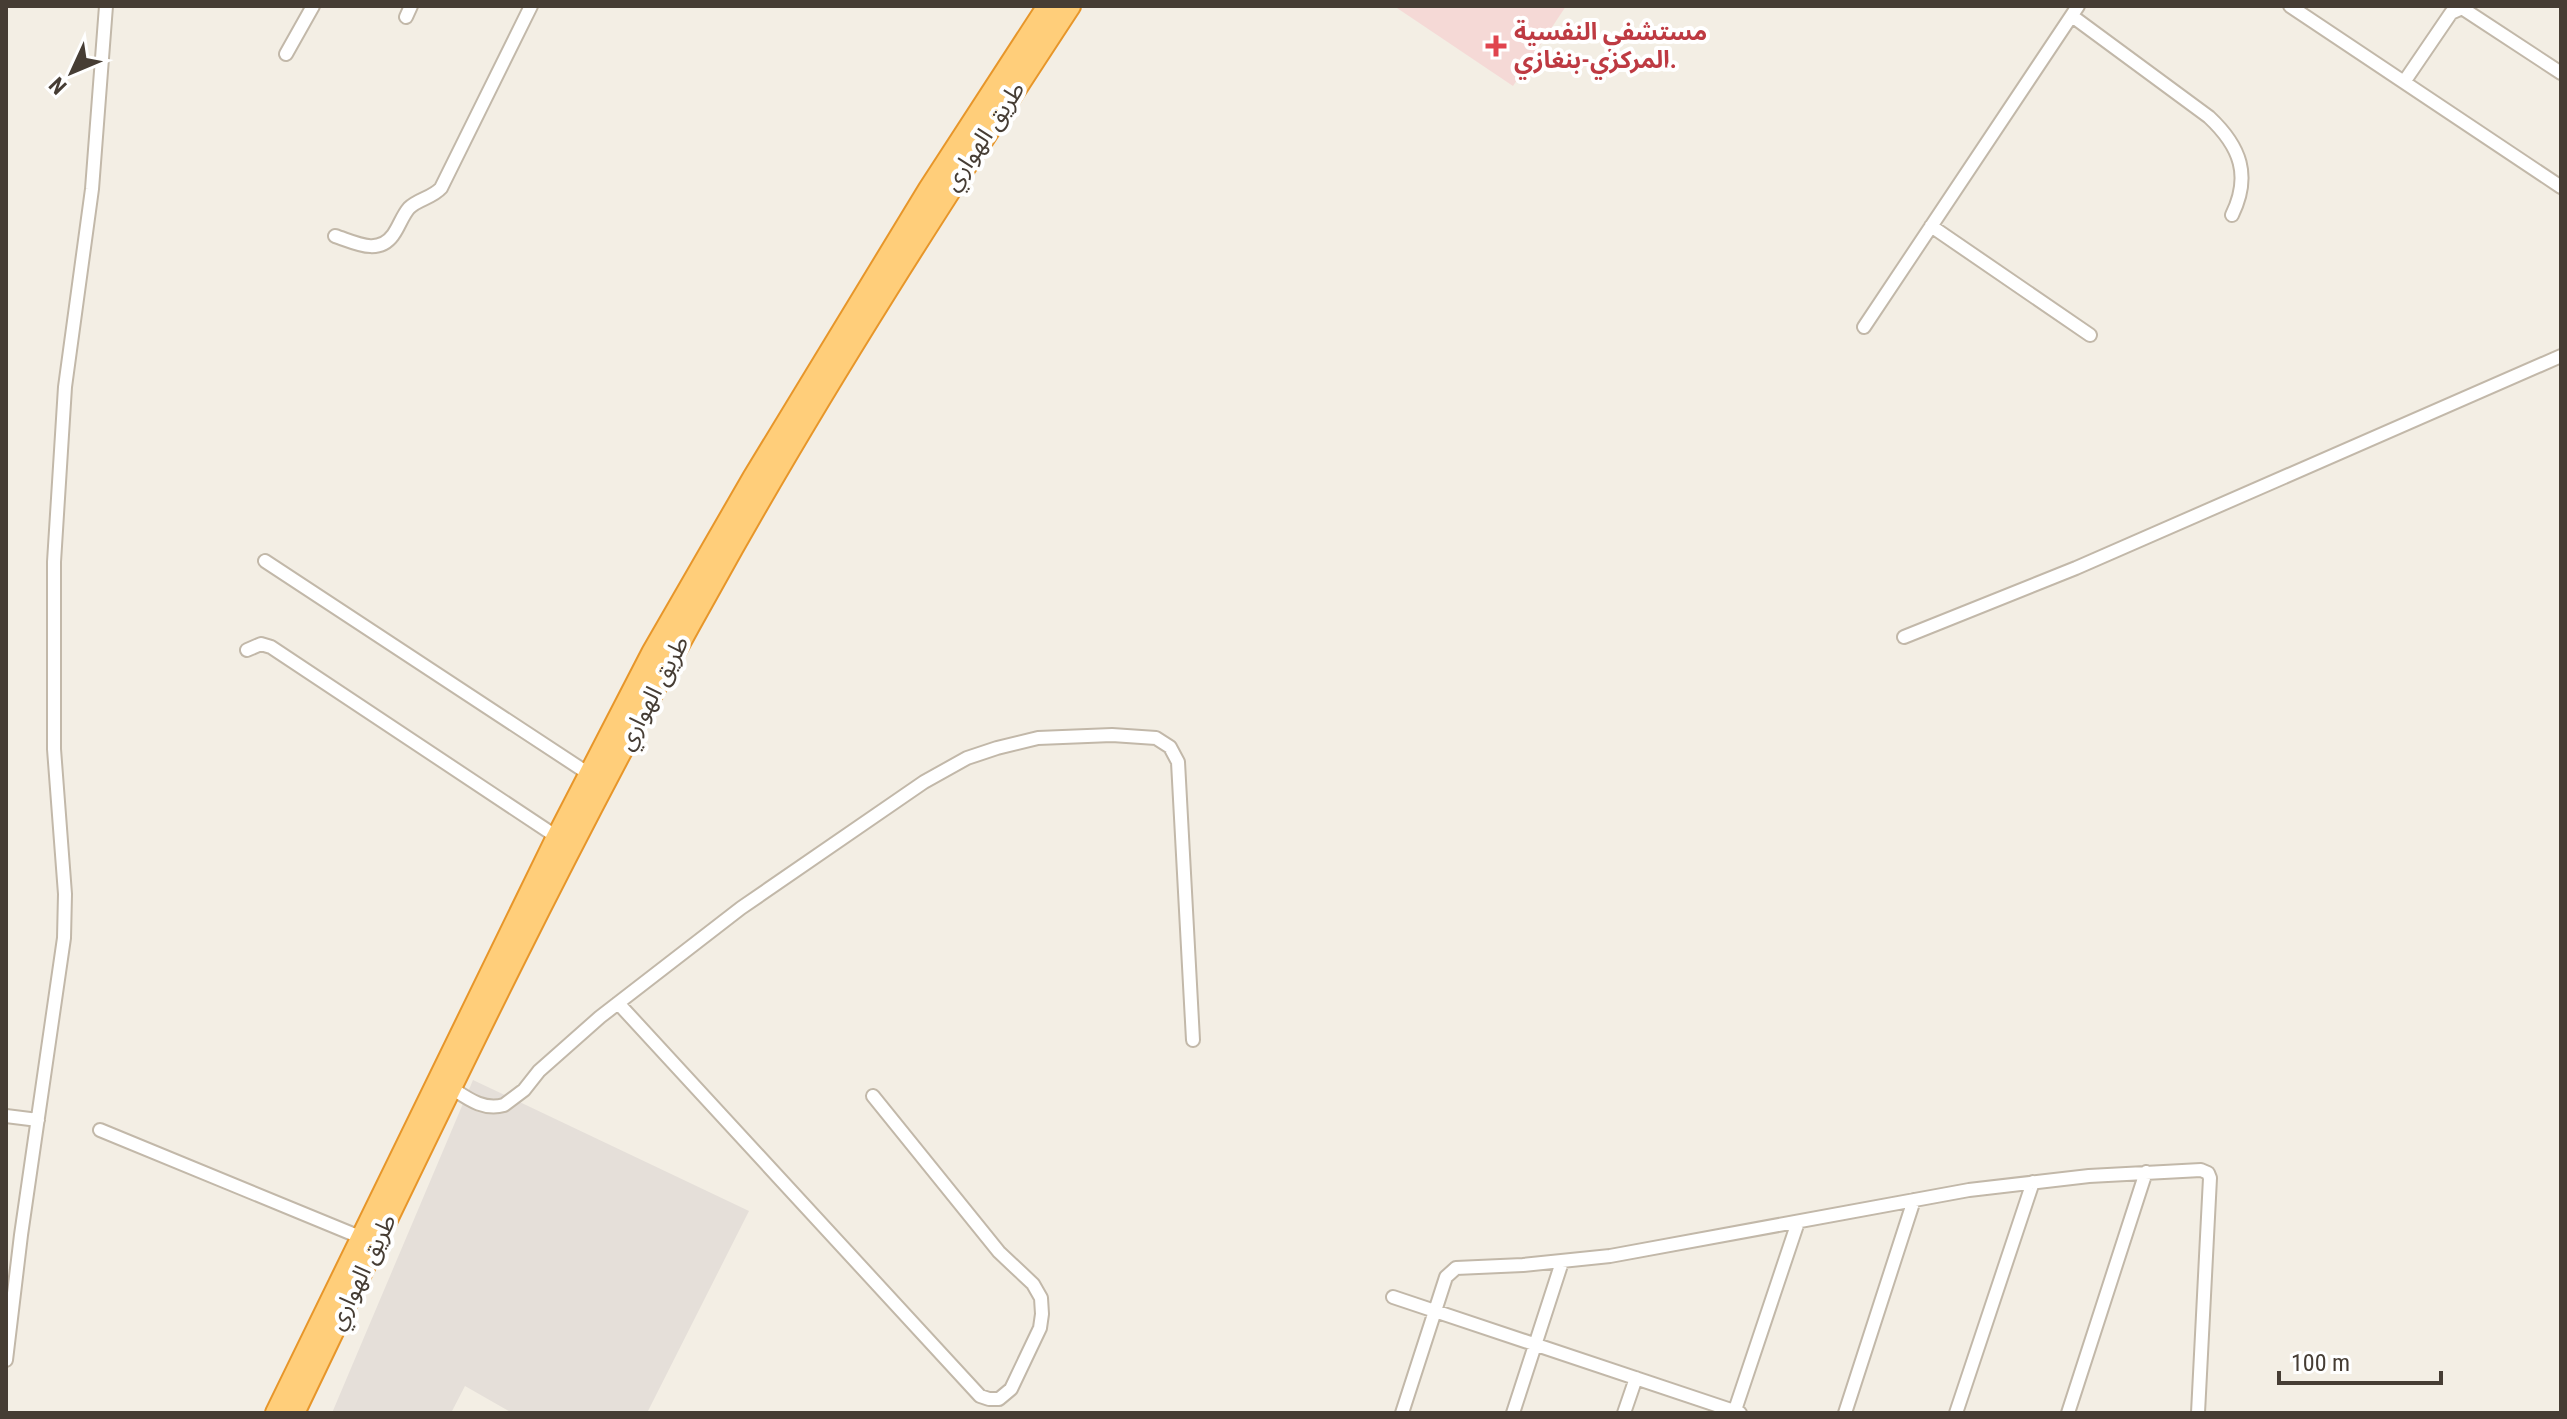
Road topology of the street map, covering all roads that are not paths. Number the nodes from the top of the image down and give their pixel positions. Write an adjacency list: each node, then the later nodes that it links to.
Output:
1 (106, 6): 29 (street)
2 (313, 6): 8 (street)
3 (531, 6): 15 (street)
4 (1048, 6): 12 (highway, طريق الهواري)
5 (1070, 6): 12 (highway, طريق الهواري)
6 (2290, 6): 10 (street)
7 (2075, 11): 13 (street); 14 (street)
8 (286, 54)
9 (2561, 73): 10 (street)
10 (2404, 82): 11 (street)
11 (2560, 185)
12 (936, 194): 22 (highway, طريق الهواري); 26 (highway, طريق الهواري)
13 (2232, 215)
14 (1931, 226): 16 (street); 17 (street)
15 (335, 236)
16 (1864, 327)
17 (2090, 335)
18 (2561, 356): 20 (street)
19 (265, 561): 22 (street)
20 (1904, 637)
21 (247, 650): 23 (street)
22 (589, 774): 23 (highway, طريق الهواري)
23 (557, 837): 35 (highway, طريق الهواري)
24 (618, 1003): 25 (street); 26 (street); 27 (street)
25 (1193, 1040)
26 (450, 1087): 45 (highway, طريق الهواري)
27 (873, 1096)
28 (6, 1116): 29 (street)
29 (38, 1120): 39 (street)
30 (100, 1130): 35 (street)
31 (2146, 1172): 32 (street); 51 (street); 52 (street)
32 (2033, 1182): 33 (street); 50 (street)
33 (1914, 1200): 34 (street); 49 (street)
34 (1798, 1222): 36 (street); 43 (street)
35 (360, 1237): 44 (highway, طريق الهواري)
36 (1562, 1262): 38 (street); 40 (street)
37 (1393, 1297): 38 (street)
38 (1435, 1311): 40 (street); 46 (street)
39 (8, 1330): 41 (street)
40 (1535, 1345): 42 (street); 47 (street)
41 (6, 1360)
42 (1636, 1378): 43 (street); 48 (street)
43 (1736, 1412)
44 (276, 1413)
45 (294, 1413)
46 (1402, 1413)
47 (1513, 1413)
48 (1624, 1413)
49 (1845, 1413)
50 (1956, 1413)
51 (2068, 1413)
52 (2198, 1413)

